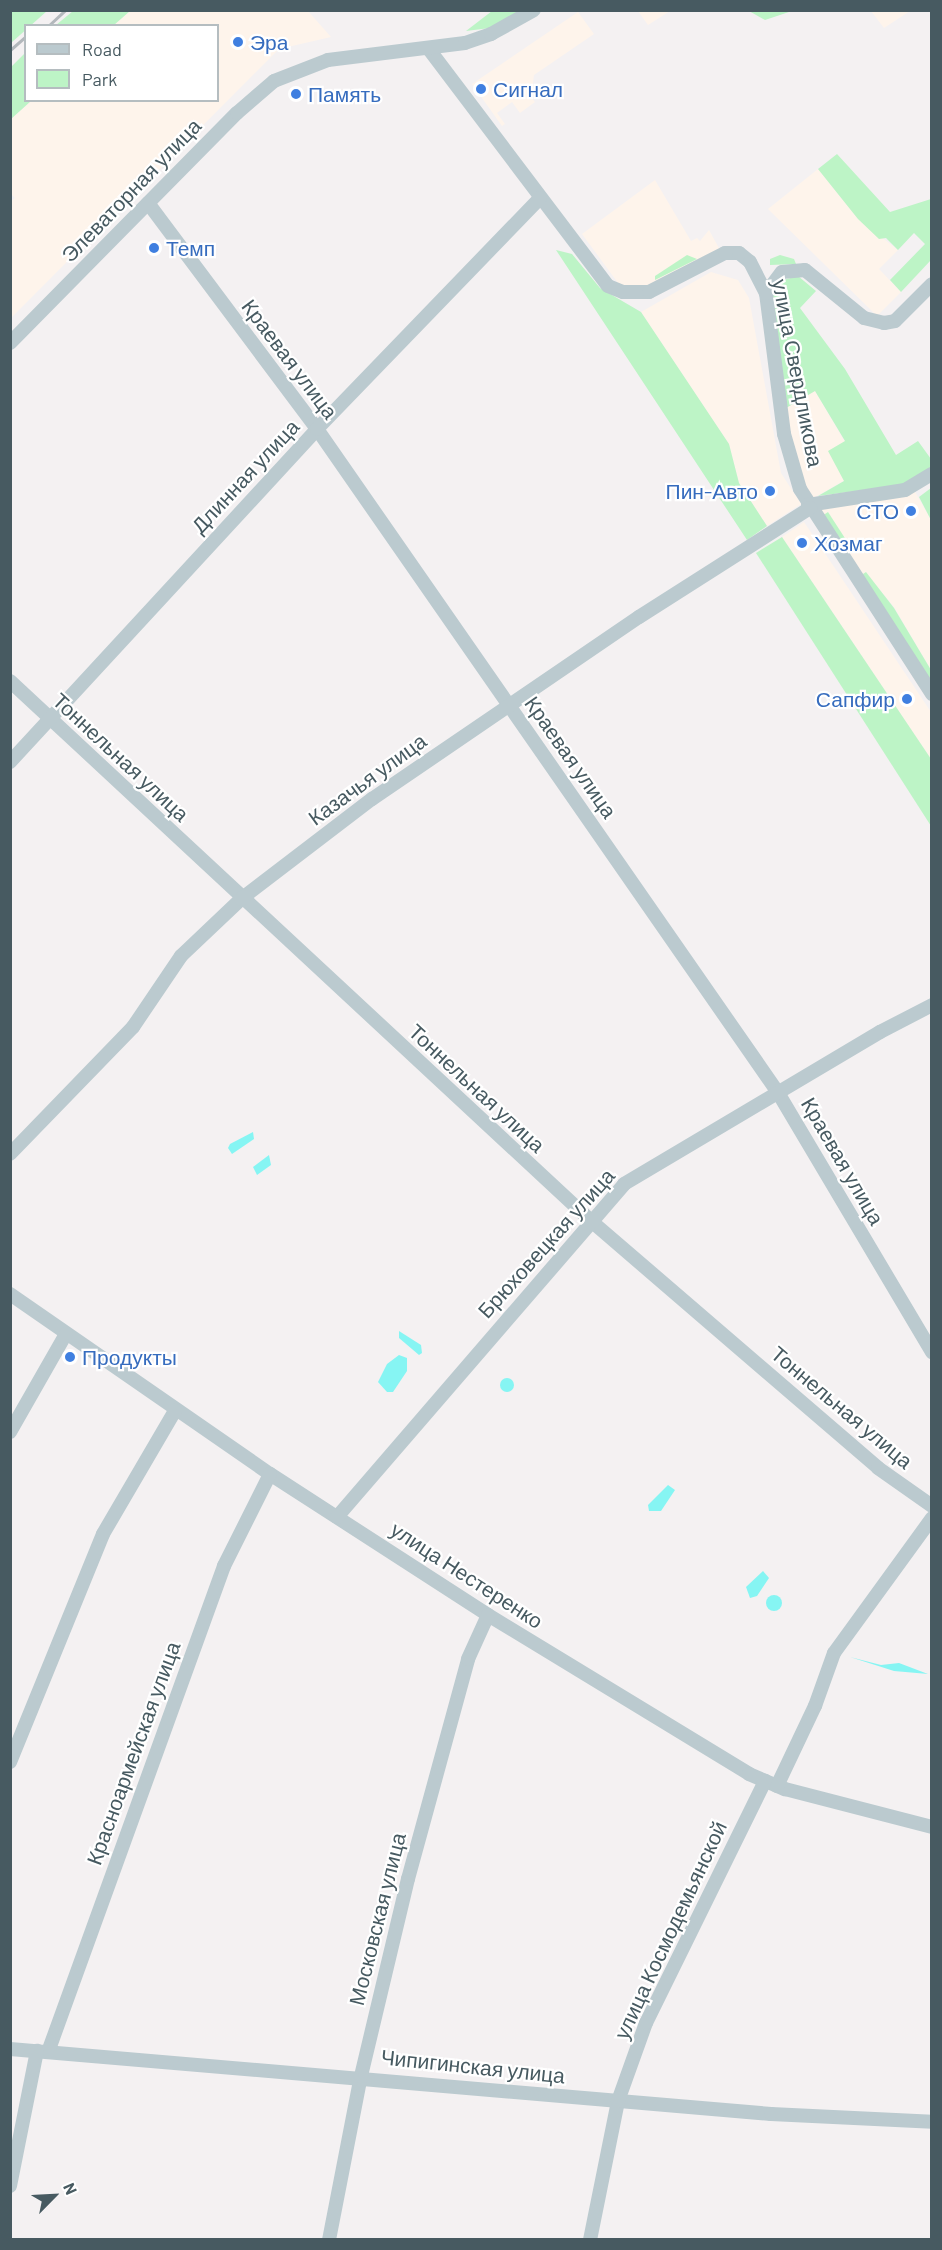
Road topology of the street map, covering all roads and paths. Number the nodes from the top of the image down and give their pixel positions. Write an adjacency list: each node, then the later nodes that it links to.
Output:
1 (534, 10): 2 (street, Элеваторная улица)
2 (428, 48): 3 (street, улица Свердликова); 4 (street, Элеваторная улица)
3 (540, 198): 6 (street, улица Свердликова); 8 (street, Длинная улица)
4 (148, 203): 7 (street, Элеваторная улица); 8 (street, Краевая улица)
5 (932, 284): 6 (street)
6 (766, 293): 10 (street, улица Свердликова)
7 (10, 343)
8 (317, 429): 13 (street, Краевая улица); 14 (street, Длинная улица)
9 (932, 474): 10 (street)
10 (809, 506): 12 (street, улица Свердликова); 13 (street, Казачья улица)
11 (10, 681): 14 (street, Тоннельная улица)
12 (932, 694)
13 (509, 705): 16 (street, Казачья улица); 18 (street, Краевая улица)
14 (49, 718): 15 (street, Длинная улица); 16 (street, Тоннельная улица)
15 (10, 762)
16 (241, 899): 19 (street, Казачья улица); 20 (street, Тоннельная улица)
17 (932, 1005): 18 (street, Брюховецкая улица)
18 (777, 1091): 20 (street, Брюховецкая улица); 23 (street, Краевая улица)
19 (10, 1154)
20 (590, 1220): 27 (street, Тоннельная улица); 28 (street, Брюховецкая улица)
21 (10, 1294): 22 (street, улица Нестеренко)
22 (66, 1334): 24 (street, улица Нестеренко); 25 (street)
23 (932, 1352)
24 (175, 1411): 26 (street, улица Нестеренко); 31 (street)
25 (10, 1432)
26 (270, 1474): 28 (street, улица Нестеренко); 35 (street, Красноармейская улица)
27 (932, 1506)
28 (338, 1517): 30 (street, улица Нестеренко)
29 (932, 1518): 32 (street, улица Космодемьянской)
30 (488, 1615): 32 (street, улица Нестеренко); 36 (street, Московская улица)
31 (10, 1762)
32 (771, 1784): 33 (street, улица Нестеренко); 37 (street, улица Космодемьянской)
33 (932, 1827)
34 (10, 2049): 35 (street, Чипигинская улица)
35 (42, 2052): 36 (street, Чипигинская улица); 39 (street, Красноармейская улица)
36 (361, 2076): 37 (street, Чипигинская улица); 40 (street, Московская улица)
37 (618, 2101): 38 (street, Чипигинская улица); 41 (street, улица Космодемьянской)
38 (932, 2122)
39 (10, 2186)
40 (329, 2240)
41 (590, 2240)

